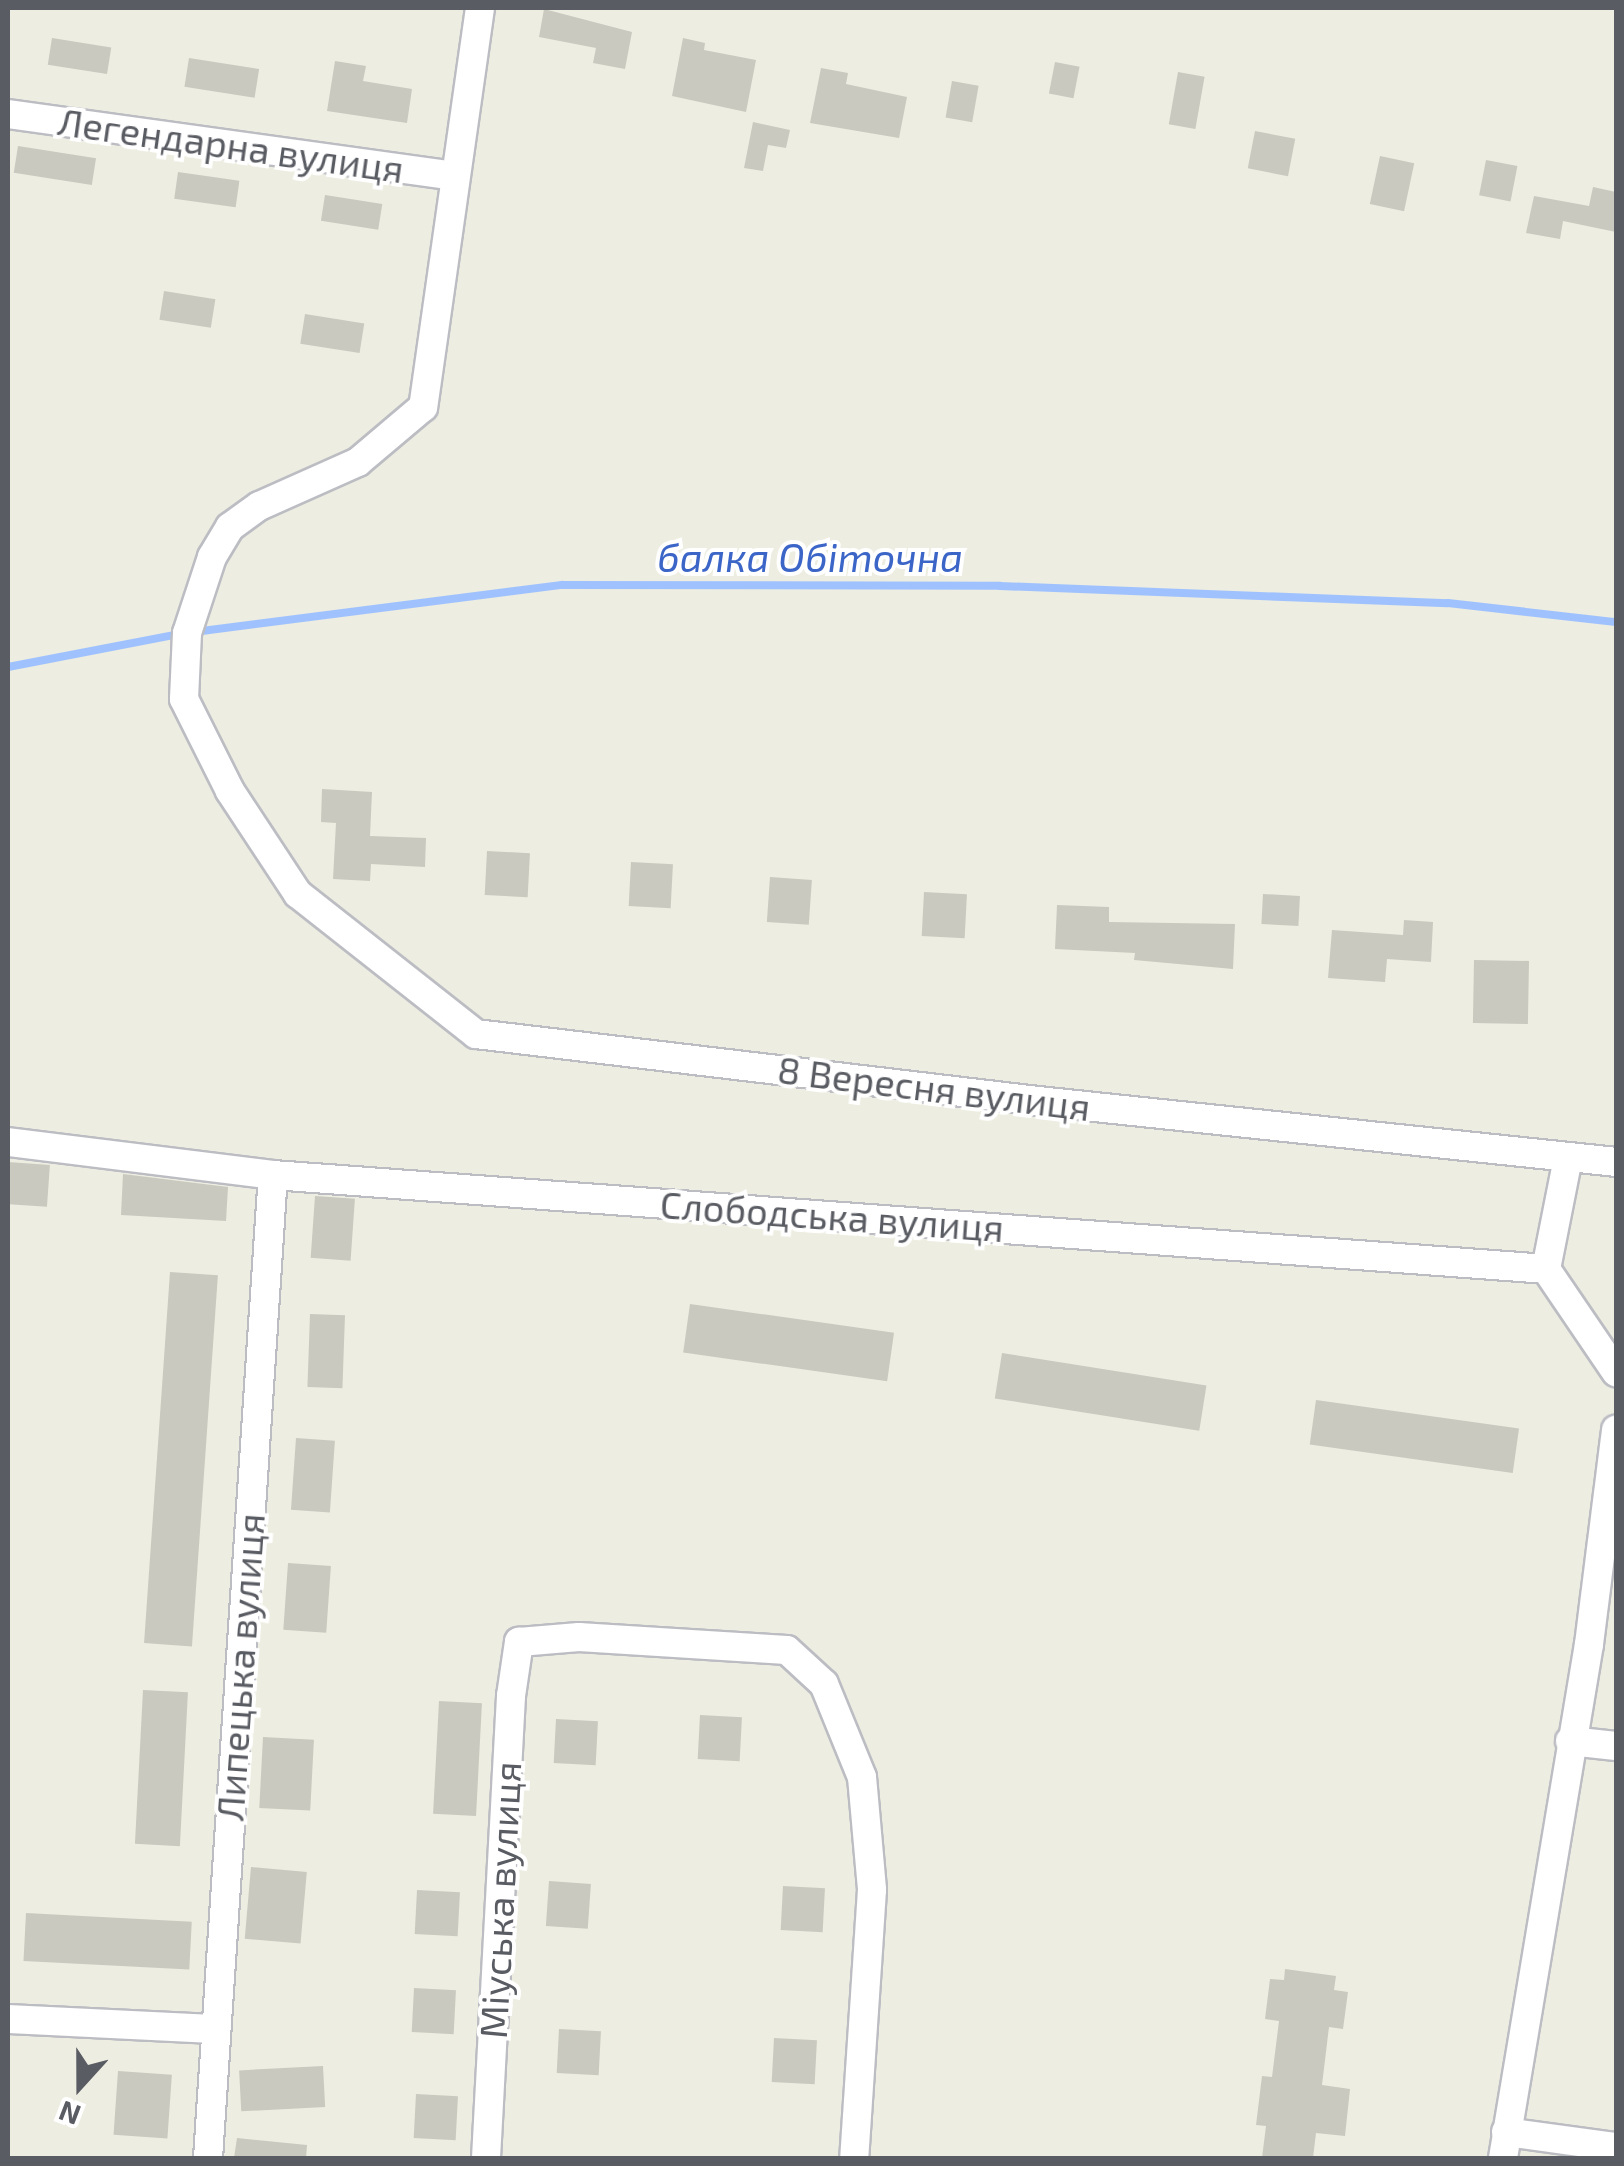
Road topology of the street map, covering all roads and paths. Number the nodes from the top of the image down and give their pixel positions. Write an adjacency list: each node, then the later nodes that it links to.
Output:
1 (480, 8): 3 (street, Легендарна вулиця)
2 (8, 114): 3 (street, Легендарна вулиця)
3 (455, 176): 4 (street, Легендарна вулиця)
4 (298, 894): 6 (street, 8 Вересня вулиця)
5 (8, 1142): 8 (street, Слободська вулиця)
6 (1568, 1158): 7 (street, 8 Вересня вулиця); 9 (street)
7 (1616, 1162)
8 (273, 1175): 9 (street, Слободська вулиця); 15 (street, Липецька вулиця)
9 (1546, 1269): 10 (street)
10 (1616, 1372)
11 (1616, 1431): 12 (street)
12 (1570, 1741): 13 (street); 16 (street)
13 (1616, 1746)
14 (8, 2019): 15 (street)
15 (215, 2029): 18 (street, Липецька вулиця)
16 (1505, 2145): 17 (street)
17 (1616, 2147)
18 (208, 2158)
19 (486, 2158): 20 (street, Міуська вулиця)
20 (854, 2158)

